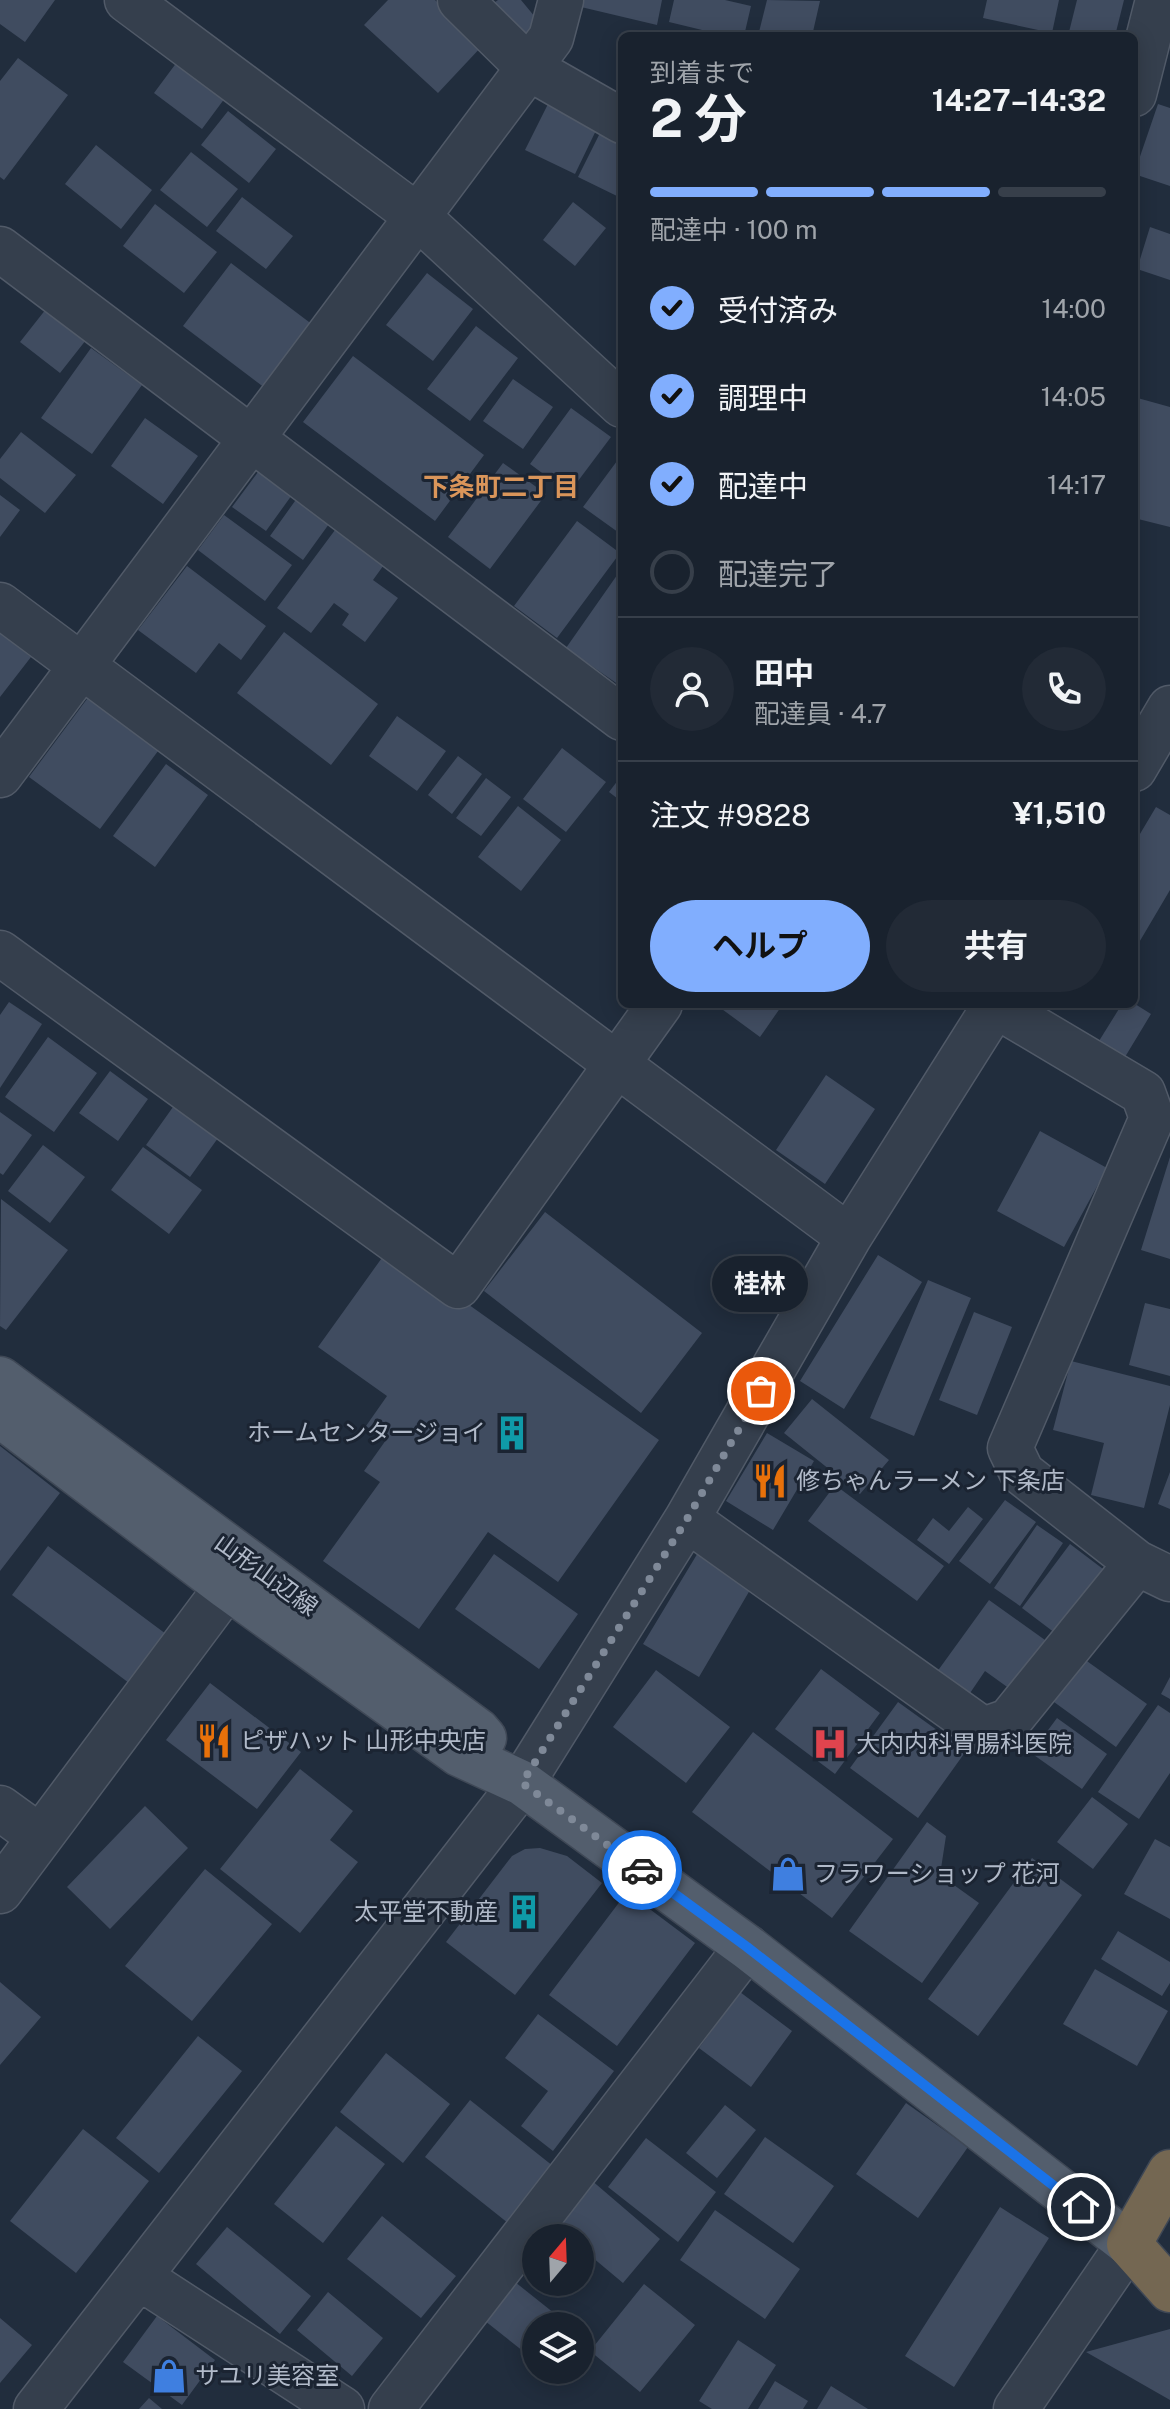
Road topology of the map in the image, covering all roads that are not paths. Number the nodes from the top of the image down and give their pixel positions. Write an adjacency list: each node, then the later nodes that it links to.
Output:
1 (127, 0): 8 (street)
2 (460, 0): 5 (street)
3 (561, 0): 5 (street)
4 (1158, 0): 6 (street)
5 (529, 68): 7 (street); 8 (street)
6 (1138, 78)
7 (618, 119)
8 (417, 216): 10 (street); 11 (street)
9 (0, 249): 11 (street)
10 (618, 401)
11 (252, 438): 13 (street); 15 (street)
12 (0, 605): 13 (street)
13 (82, 666): 17 (street); 22 (street)
14 (1170, 709): 16 (street)
15 (618, 715)
16 (1138, 761)
17 (0, 775)
18 (0, 953): 22 (street)
19 (657, 1008): 22 (street)
20 (992, 1008): 23 (street)
21 (1002, 1008): 27 (street)
22 (617, 1063): 23 (street)
23 (849, 1237): 26 (street)
24 (0, 1379): 29 (main road, 山形山辺線)
25 (0, 1415): 28 (main road, 山形山辺線)
26 (687, 1519): 27 (street); 29 (street)
27 (1154, 1571)
28 (227, 1587): 29 (main road, 山形山辺線); 31 (street)
29 (522, 1783): 33 (main road, 山形山辺線); 37 (street)
30 (0, 1808): 31 (street)
31 (40, 1837): 32 (street)
32 (0, 1891)
33 (747, 1947): 35 (main road, 山形山辺線); 41 (street)
34 (1170, 2172): 35 (highway)
35 (1129, 2244): 36 (highway); 38 (highway); 42 (street)
36 (1170, 2262)
37 (139, 2277): 39 (street); 40 (street)
38 (1170, 2290)
39 (36, 2409)
40 (342, 2409)
41 (391, 2409)
42 (1016, 2409)

